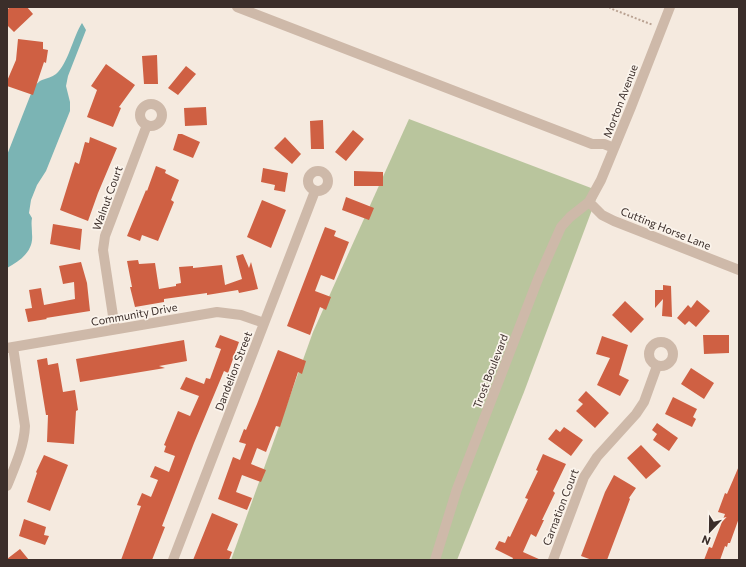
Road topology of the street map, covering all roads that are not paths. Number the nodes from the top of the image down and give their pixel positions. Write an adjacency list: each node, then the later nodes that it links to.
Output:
1 (237, 7): 4 (street)
2 (670, 7): 4 (street, Morton Avenue)
3 (147, 125): 9 (street, Walnut Court)
4 (614, 148): 6 (street, Morton Avenue)
5 (315, 191): 8 (street, Dandelion Street)
6 (588, 202): 7 (street, Cutting Horse Lane); 14 (street, Trost Boulevard)
7 (739, 270)
8 (264, 323): 9 (street, Community Drive); 13 (street, Dandelion Street)
9 (115, 329): 10 (street, Community Drive)
10 (10, 348): 12 (street)
11 (657, 366): 15 (street, Carnation Court)
12 (7, 486)
13 (173, 560)
14 (435, 560)
15 (553, 560)

